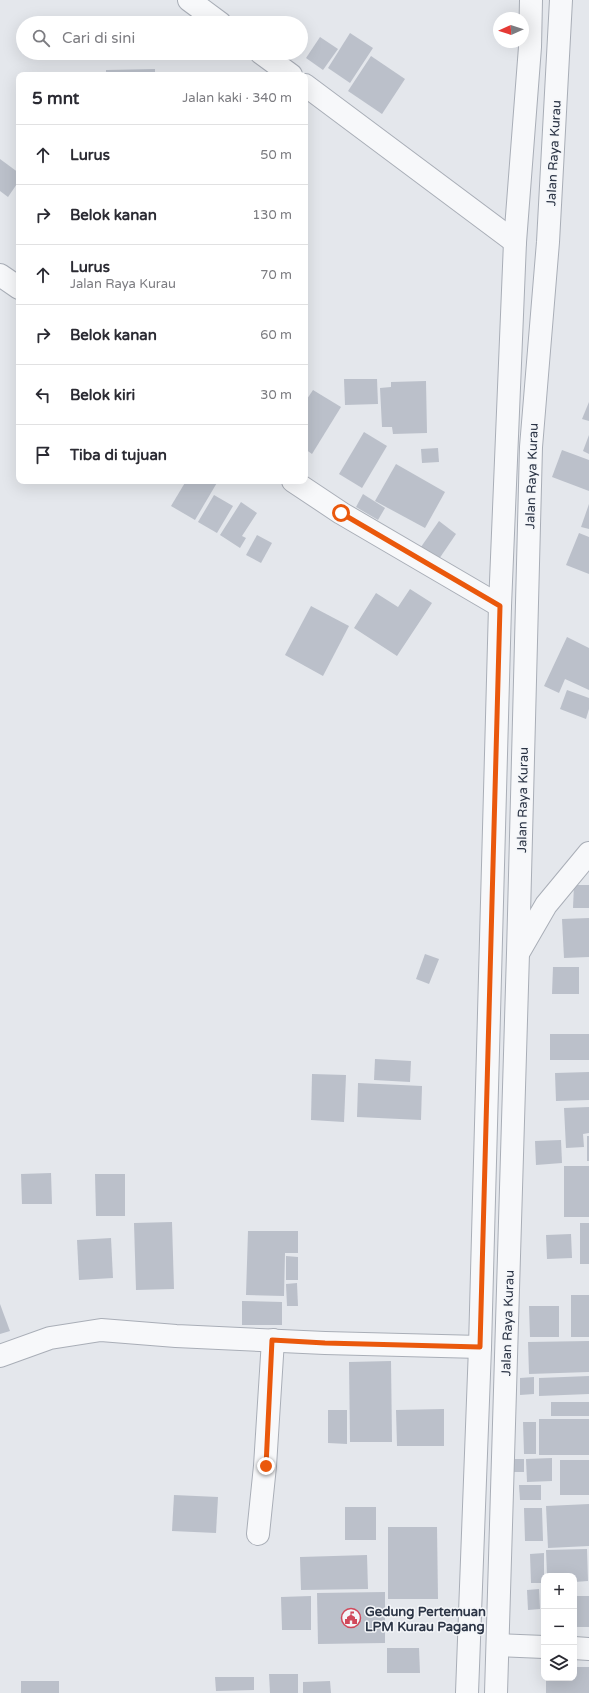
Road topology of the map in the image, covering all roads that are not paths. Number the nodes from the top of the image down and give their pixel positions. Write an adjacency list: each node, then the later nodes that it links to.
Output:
1 (189, 0): 4 (street)
2 (530, 0): 8 (street, Jalan Raya Kurau)
3 (561, 0): 14 (street, Jalan Raya Kurau)
4 (211, 16)
5 (271, 60): 6 (street)
6 (287, 72)
7 (308, 87): 8 (street)
8 (515, 242): 12 (street, Jalan Raya Kurau)
9 (0, 275): 10 (street)
10 (16, 286)
11 (298, 484): 12 (street)
12 (500, 606): 16 (street, Jalan Raya Kurau)
13 (589, 853): 14 (street, Jalan Raya Kurau)
14 (518, 953): 19 (street, Jalan Raya Kurau)
15 (272, 1340): 16 (street); 17 (street); 18 (street)
16 (480, 1347): 23 (street, Jalan Raya Kurau)
17 (0, 1356)
18 (258, 1534)
19 (498, 1646): 20 (street); 24 (street, Jalan Raya Kurau)
20 (541, 1647)
21 (577, 1648): 22 (street)
22 (589, 1649)
23 (467, 1693)
24 (496, 1693)

